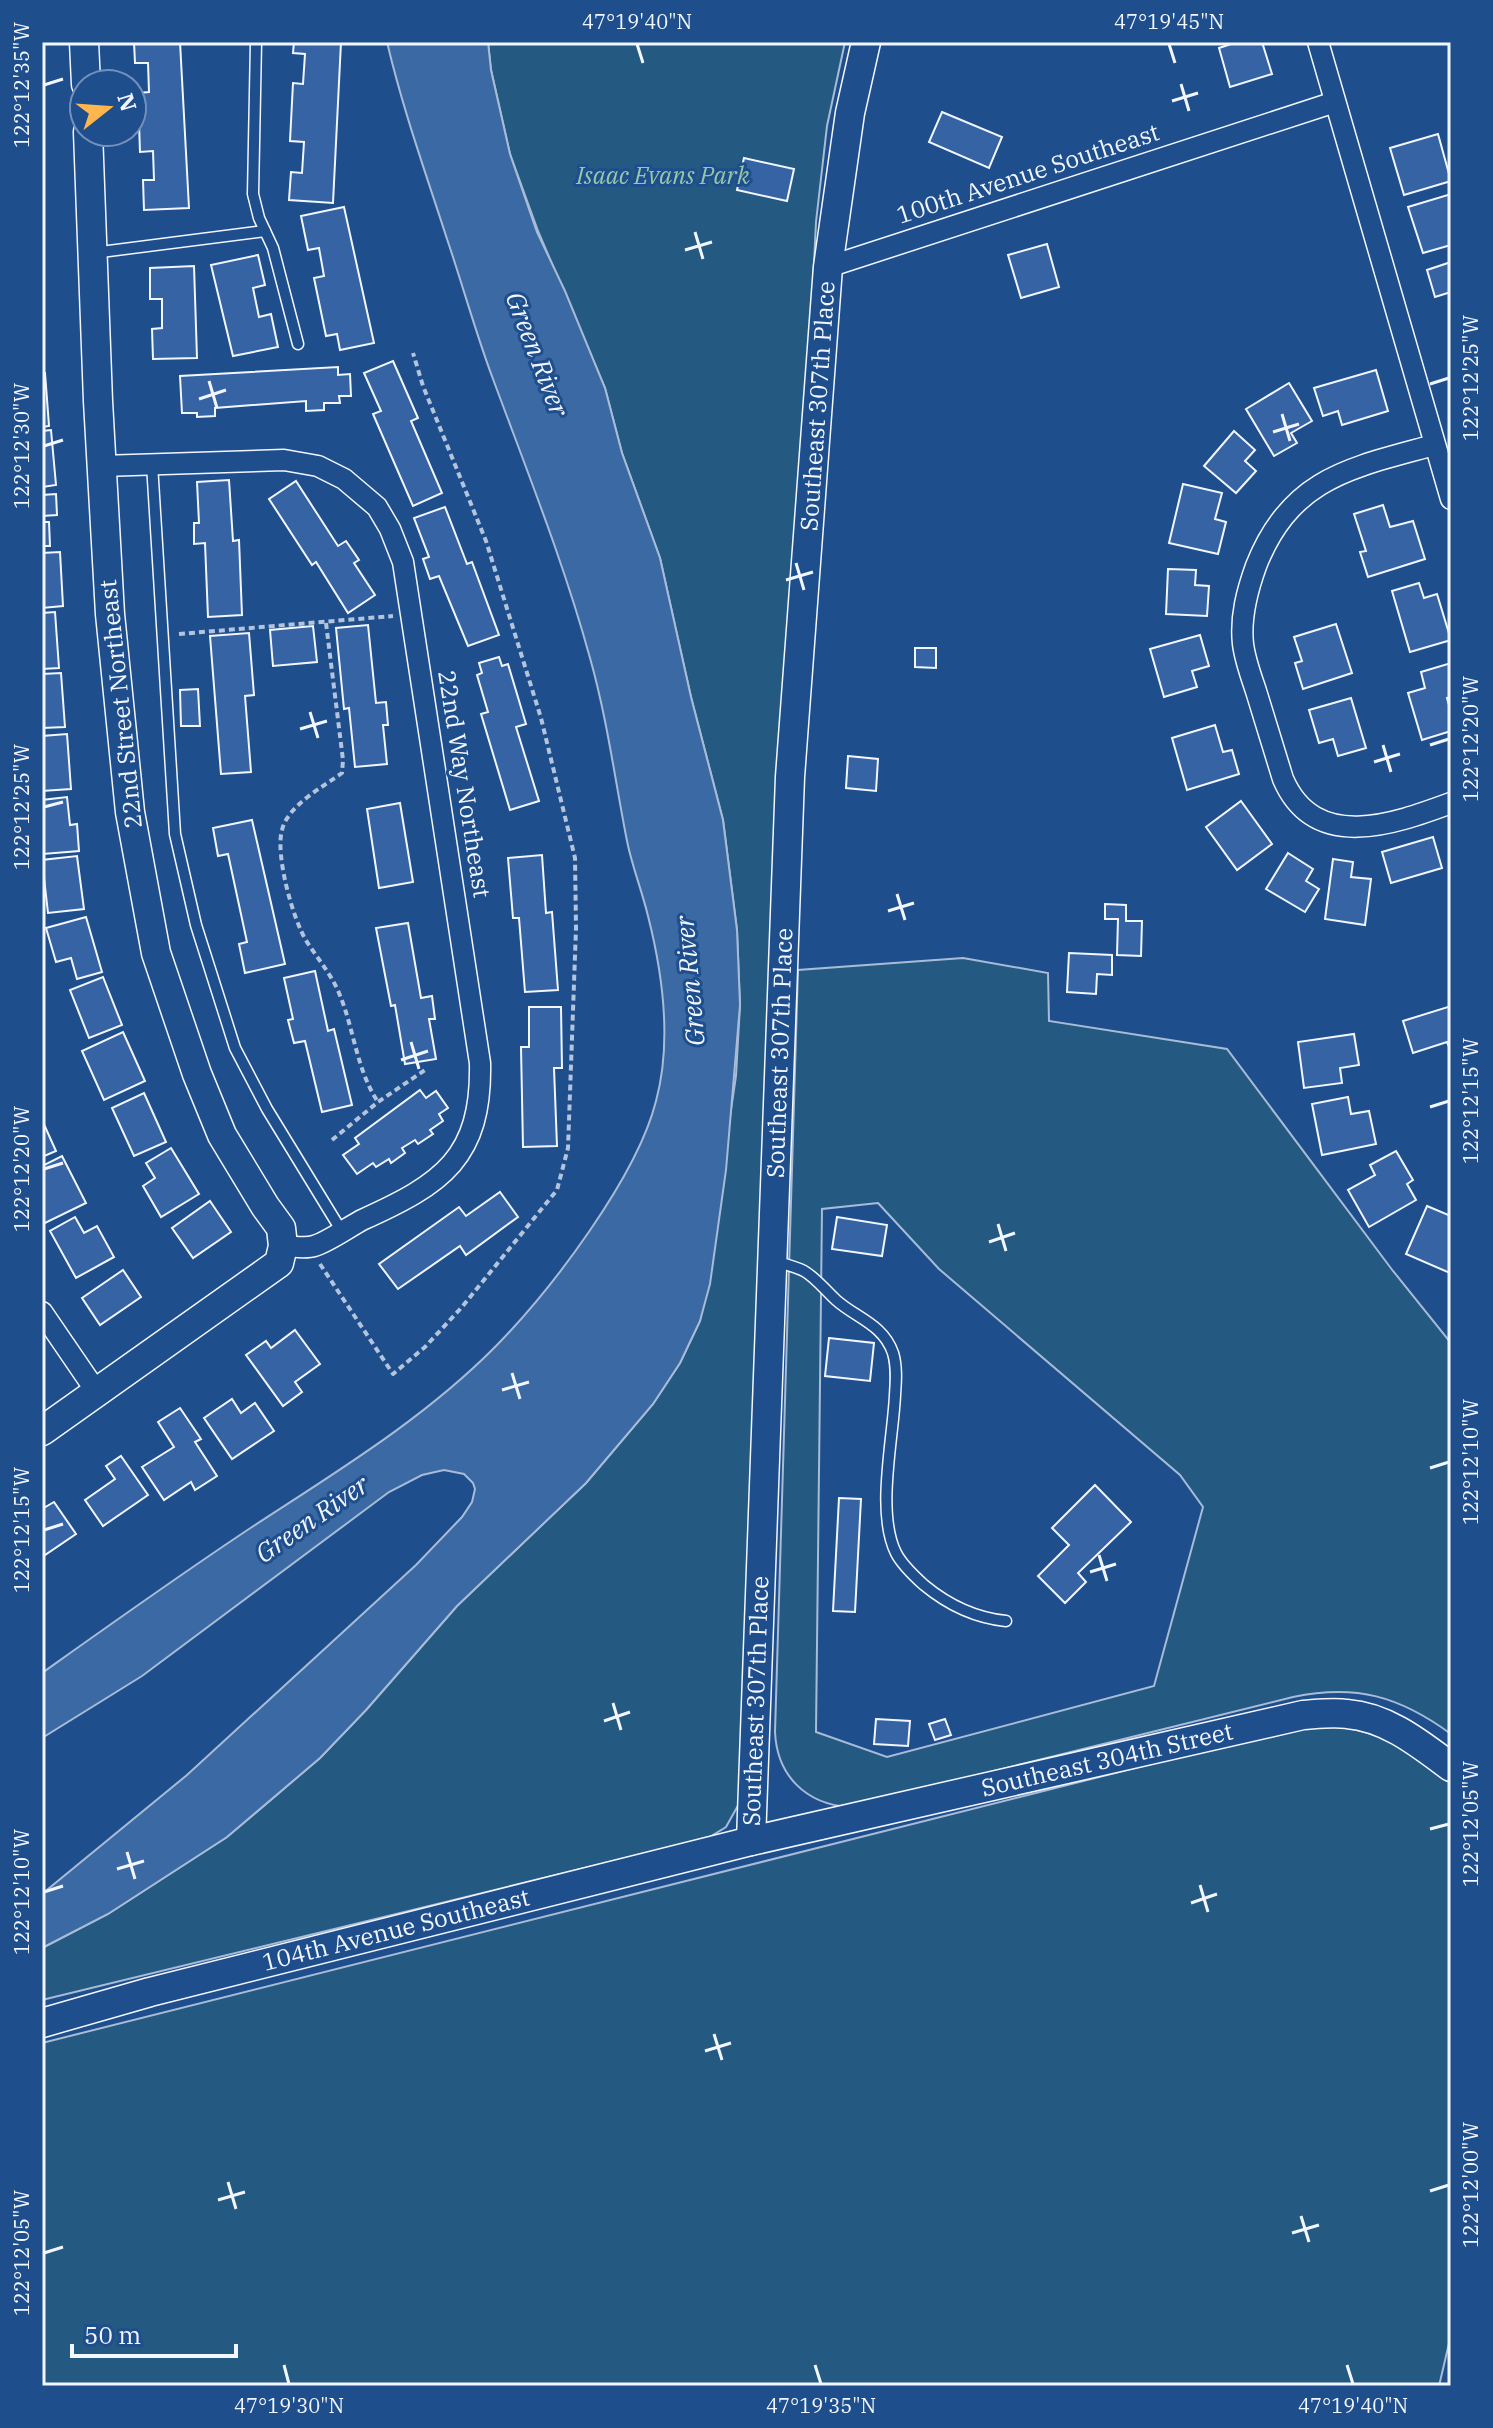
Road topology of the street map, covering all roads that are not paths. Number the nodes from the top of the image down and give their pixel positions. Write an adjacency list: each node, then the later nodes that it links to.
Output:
1 (84, 42): 5 (street)
2 (256, 42): 8 (lane)
3 (866, 42): 10 (street, Southeast 307th Place)
4 (1318, 42): 6 (street)
5 (85, 68)
6 (1335, 102): 10 (street, 100th Avenue Southeast); 12 (street)
7 (89, 148): 9 (street, 22nd Street Northeast)
8 (265, 231): 9 (lane); 11 (lane)
9 (92, 253): 14 (street, 22nd Street Northeast)
10 (828, 267): 19 (street, Southeast 307th Place)
11 (298, 344)
12 (1434, 445): 15 (street); 16 (street)
13 (152, 464): 14 (street, 22nd Way Northeast); 17 (lane); 17 (street, 22nd Way Northeast)
14 (102, 466): 18 (street, 22nd Street Northeast)
15 (1451, 499)
16 (1451, 803)
17 (341, 1230): 18 (street, 22nd Way Northeast)
18 (283, 1246): 21 (street)
19 (773, 1261): 23 (lane); 25 (street, Southeast 307th Place)
20 (42, 1312): 21 (street)
21 (96, 1391): 22 (street)
22 (42, 1431)
23 (1006, 1621)
24 (1451, 1767): 25 (street, Southeast 304th Street)
25 (751, 1841): 26 (street, 104th Avenue Southeast)
26 (42, 2023)

